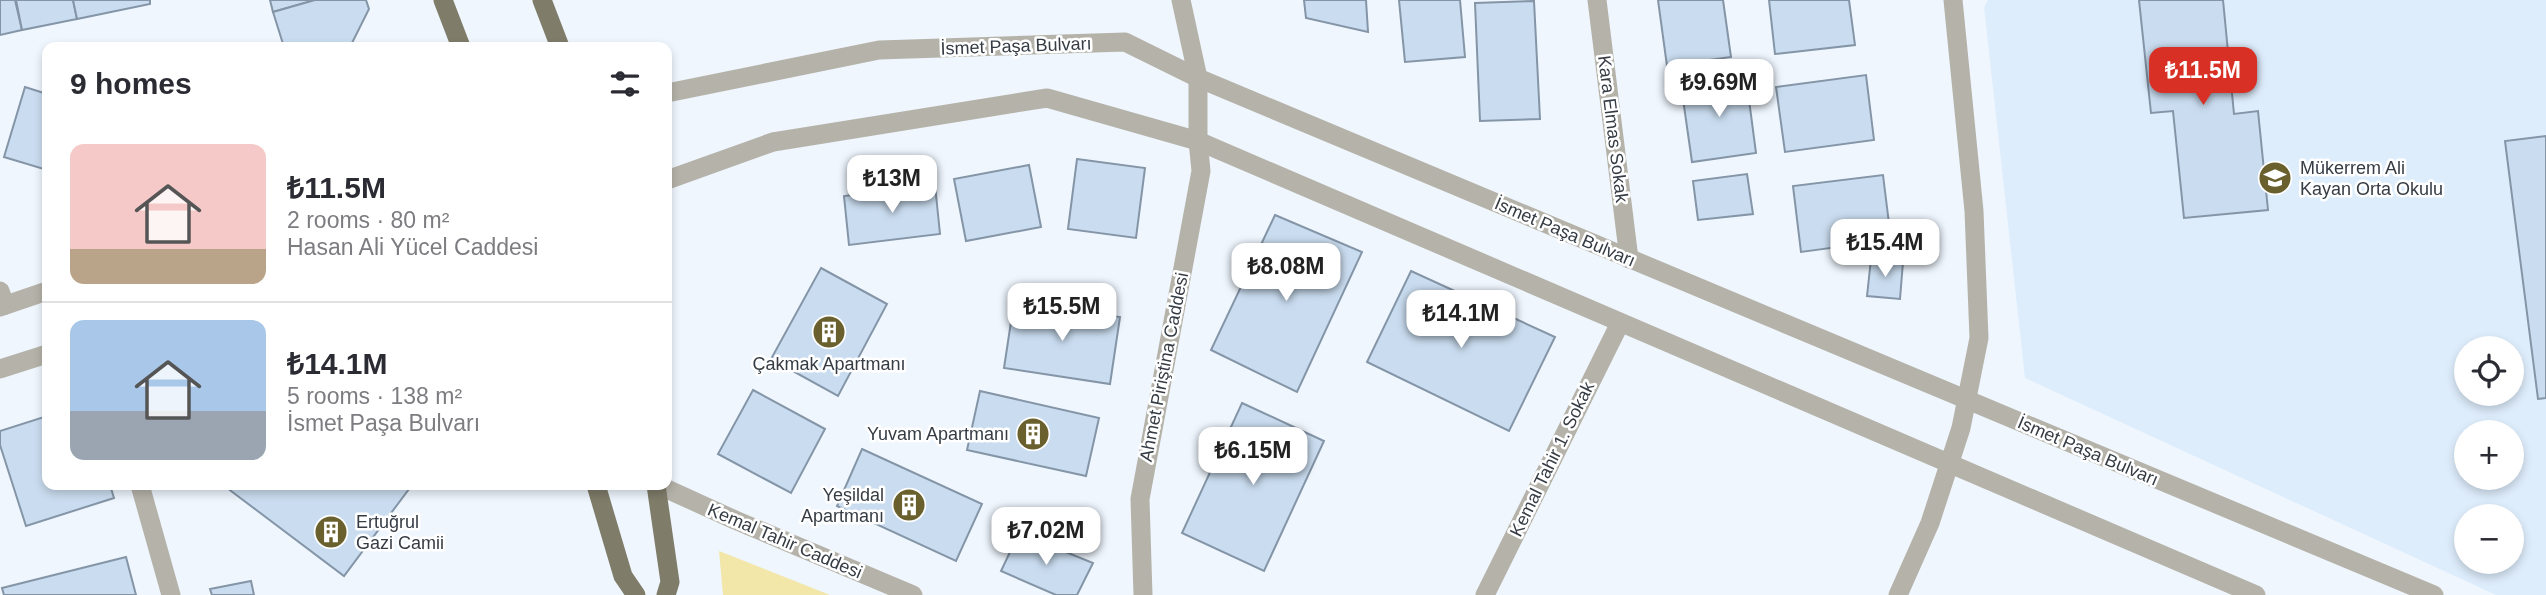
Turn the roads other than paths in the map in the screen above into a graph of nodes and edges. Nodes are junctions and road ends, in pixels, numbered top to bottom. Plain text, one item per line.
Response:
1 (443, 0) edge
2 (542, 0) edge
3 (1181, 0) edge
4 (1597, 0) edge
5 (1953, 0) edge
6 (459, 42) edge
7 (558, 42) edge
8 (1198, 78) junction
9 (672, 92) edge
10 (1198, 141) junction
11 (672, 178) edge
12 (1629, 259) junction
13 (42, 292) edge
14 (2, 301) edge
15 (1620, 323) junction
16 (42, 356) edge
17 (0, 369) edge
18 (1967, 400) junction
19 (1950, 463) junction
20 (141, 490) edge
21 (597, 490) edge
22 (658, 490) edge
23 (668, 490) edge
24 (2233, 591) edge
25 (171, 595) edge
26 (636, 595) edge
27 (666, 595) edge
28 (913, 595) edge
29 (1143, 595) edge
30 (1485, 595) edge
31 (1898, 595) edge
32 (2256, 595) edge
33 (2434, 595) edge

1 - 6 main road
2 - 7 main road
3 - 8 street, Ahmet Piriştina Caddesi
4 - 12 street, Kara Elmas Sokak
5 - 18 street
8 - 9 street, İsmet Paşa Bulvarı
8 - 10 street, Ahmet Piriştina Caddesi
8 - 12 street, İsmet Paşa Bulvarı
10 - 11 street
10 - 15 street
10 - 29 street, Ahmet Piriştina Caddesi
12 - 18 street, İsmet Paşa Bulvarı
13 - 14 street
15 - 19 street
15 - 30 street, Kemal Tahir 1. Sokak
16 - 17 street
18 - 19 street
18 - 33 street, İsmet Paşa Bulvarı
19 - 24 street
19 - 31 street
20 - 25 street
21 - 26 main road
22 - 27 main road
23 - 28 street, Kemal Tahir Caddesi
24 - 32 street

